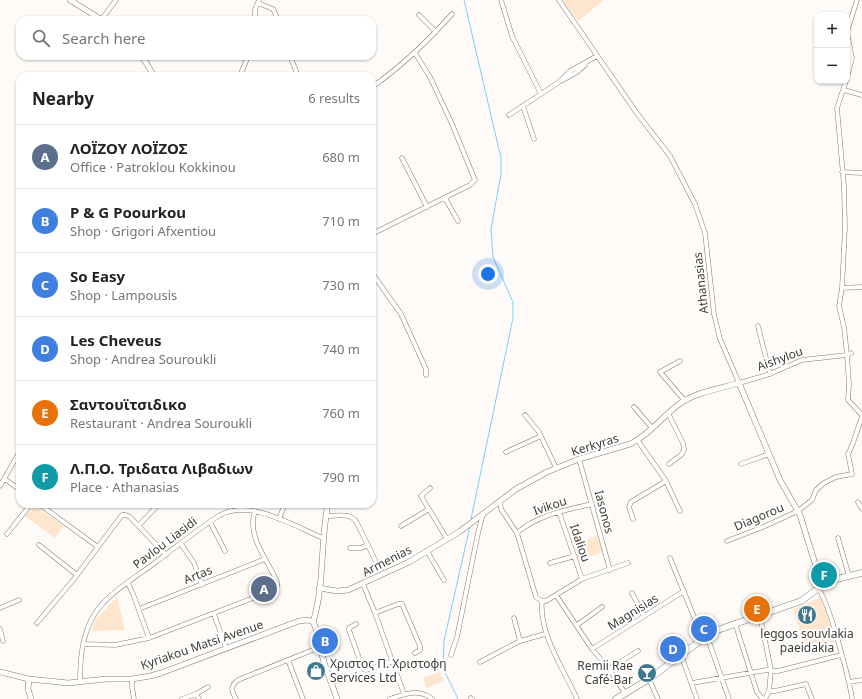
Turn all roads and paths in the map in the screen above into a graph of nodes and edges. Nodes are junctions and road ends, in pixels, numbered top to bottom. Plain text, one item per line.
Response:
1 (70, 0) edge
2 (116, 0) edge
3 (501, 0) edge
4 (559, 0) edge
5 (857, 0) edge
6 (259, 2) edge
7 (452, 14) dead end
8 (419, 15) dead end
9 (96, 16) edge
10 (105, 16) edge
11 (255, 16) edge
12 (276, 16) edge
13 (850, 22) edge
14 (436, 32) junction
15 (850, 48) edge
16 (415, 53) junction
17 (597, 56) junction
18 (144, 60) edge
19 (246, 60) edge
20 (292, 60) edge
21 (850, 66) edge
22 (152, 72) edge
23 (242, 72) edge
24 (296, 72) edge
25 (376, 84) edge
26 (845, 84) edge
27 (844, 90) junction
28 (541, 94) junction
29 (862, 95) edge
30 (523, 106) junction
31 (509, 115) dead end
32 (534, 139) dead end
33 (402, 158) dead end
34 (842, 172) junction
35 (862, 173) edge
36 (445, 198) junction
37 (427, 207) junction
38 (458, 221) dead end
39 (376, 232) edge
40 (376, 279) edge
41 (862, 287) edge
42 (842, 288) junction
43 (758, 326) dead end
44 (849, 354) junction
45 (680, 361) dead end
46 (770, 374) junction
47 (426, 375) dead end
48 (739, 383) junction
49 (685, 401) junction
50 (634, 407) dead end
51 (668, 413) junction
52 (525, 415) dead end
53 (862, 416) edge
54 (652, 428) junction
55 (541, 436) junction
56 (638, 441) junction
57 (506, 452) dead end
58 (769, 454) junction
59 (16, 458) edge
60 (580, 460) junction
61 (669, 464) dead end
62 (741, 464) dead end
63 (556, 468) junction
64 (5, 479) junction
65 (666, 481) junction
66 (0, 486) edge
67 (16, 487) edge
68 (430, 488) dead end
69 (500, 501) junction
70 (858, 502) dead end
71 (592, 504) junction
72 (28, 508) edge
73 (45, 508) edge
74 (155, 508) edge
75 (283, 508) edge
76 (327, 508) edge
77 (429, 509) junction
78 (862, 509) edge
79 (255, 511) junction
80 (680, 511) dead end
81 (798, 511) junction
82 (559, 512) junction
83 (482, 515) junction
84 (326, 516) junction
85 (279, 519) junction
86 (633, 519) dead end
87 (210, 522) junction
88 (139, 525) junction
89 (400, 526) dead end
90 (459, 532) joint
91 (517, 533) junction
92 (8, 534) dead end
93 (323, 538) junction
94 (838, 538) dead end
95 (447, 539) junction
96 (727, 541) dead end
97 (181, 544) junction
98 (367, 545) junction
99 (39, 546) dead end
100 (98, 546) junction
101 (350, 548) dead end
102 (225, 551) dead end
103 (427, 551) junction
104 (166, 555) junction
105 (575, 556) junction
106 (670, 558) dead end
107 (265, 559) junction
108 (550, 563) dead end
109 (628, 563) dead end
110 (380, 570) dead end
111 (610, 570) junction
112 (862, 573) edge
113 (77, 575) junction
114 (849, 576) junction
115 (444, 580) dead end
116 (582, 580) junction
117 (128, 583) junction
118 (363, 584) junction
119 (202, 585) junction
120 (823, 585) junction
121 (320, 588) junction
122 (818, 589) junction
123 (684, 592) junction
124 (632, 593) dead end
125 (556, 595) junction
126 (19, 600) dead end
127 (542, 601) junction
128 (602, 607) dead end
129 (0, 608) edge
130 (139, 609) junction
131 (375, 613) junction
132 (214, 614) junction
133 (644, 616) junction
134 (760, 616) junction
135 (514, 618) dead end
136 (313, 622) junction
137 (37, 623) dead end
138 (735, 623) junction
139 (356, 624) dead end
140 (577, 625) junction
141 (0, 629) edge
142 (545, 634) junction
143 (705, 637) junction
144 (149, 638) junction
145 (3, 641) dead end
146 (520, 641) junction
147 (83, 644) junction
148 (320, 647) junction
149 (226, 648) junction
150 (592, 649) junction
151 (638, 651) dead end
152 (415, 653) dead end
153 (451, 655) dead end
154 (680, 655) junction
155 (841, 655) junction
156 (288, 660) junction
157 (392, 661) junction
158 (480, 662) dead end
159 (609, 669) junction
160 (771, 670) junction
161 (0, 672) edge
162 (752, 672) junction
163 (721, 678) junction
164 (28, 679) junction
165 (132, 679) junction
166 (649, 679) junction
167 (862, 680) edge
168 (80, 682) junction
169 (849, 682) junction
170 (692, 683) junction
171 (208, 687) dead end
172 (769, 691) junction
173 (196, 694) junction
174 (404, 694) junction
175 (625, 694) junction
176 (32, 699) edge
177 (134, 699) edge
178 (182, 699) edge
179 (199, 699) edge
180 (236, 699) edge
181 (303, 699) edge
182 (337, 699) edge
183 (390, 699) edge
184 (432, 699) edge
185 (577, 699) edge
186 (616, 699) edge
187 (658, 699) edge
188 (698, 699) edge
189 (729, 699) edge
190 (764, 699) edge
191 (812, 699) edge
192 (852, 699) edge

1 - 9 street
2 - 10 street
3 - 28 street
4 - 17 street, Athanasias
5 - 13 street
6 - 11 street
6 - 12 street
7 - 14 street
8 - 14 street
14 - 16 street
15 - 21 street
16 - 25 street
16 - 36 street
17 - 28 street
17 - 48 street, Athanasias
18 - 22 street
19 - 23 street
20 - 24 street
26 - 27 street
27 - 29 street
27 - 34 street
28 - 30 street
30 - 31 street
30 - 32 street
33 - 37 street
34 - 35 street
34 - 42 street
36 - 37 street
36 - 38 street
37 - 39 street
40 - 47 street
41 - 42 street
42 - 44 street
43 - 46 street
44 - 46 street, Aishylou
44 - 53 street
45 - 49 street
46 - 48 street, Aishylou
48 - 49 street, Kerkyras
48 - 58 street, Athanasias
49 - 51 street, Kerkyras
50 - 54 street
51 - 54 street, Kerkyras
51 - 61 street
52 - 55 street
53 - 81 street, Diagorou
54 - 56 street, Kerkyras
55 - 57 street
55 - 63 street
56 - 60 street, Kerkyras
56 - 65 street
58 - 62 street
58 - 81 street, Athanasias
59 - 64 street
60 - 63 street, Kerkyras
60 - 71 street, Iasonos
63 - 69 street, Kerkyras
64 - 66 street
64 - 67 street
65 - 80 street
65 - 86 street
68 - 77 street
69 - 83 street, Kerkyras
69 - 91 street
70 - 78 street
71 - 82 street, Ivikou
71 - 111 street, Iasonos
72 - 92 street
73 - 100 street
74 - 88 street
75 - 85 street
76 - 84 street
77 - 89 street
77 - 95 street
79 - 85 street, Pavlou Liasidi
79 - 87 street, Pavlou Liasidi
79 - 107 street
81 - 96 street, Diagorou
81 - 120 street, Athanasias
82 - 91 street, Ivikou
82 - 105 street, Idaliou
83 - 90 street, Kerkyras
83 - 153 street
84 - 93 street
84 - 98 street
85 - 93 street, Pavlou Liasidi
87 - 97 street, Pavlou Liasidi
87 - 102 street
88 - 100 street
88 - 104 street
90 - 95 street, Armenias
91 - 127 street
93 - 121 street
94 - 114 street
95 - 103 street, Armenias
97 - 104 street, Pavlou Liasidi
97 - 119 street
98 - 101 street
98 - 110 street
99 - 113 street
100 - 113 street
103 - 115 street
103 - 118 street, Armenias
104 - 117 street, Pavlou Liasidi
105 - 108 street
105 - 116 street, Idaliou
106 - 123 street
107 - 119 street, Artas
107 - 132 street
109 - 111 street
111 - 116 street
112 - 114 main road
113 - 137 street
114 - 120 main road
116 - 125 street
117 - 130 street
117 - 147 street, Pavlou Liasidi
118 - 121 street, Armenias
118 - 131 street
119 - 130 street, Artas
120 - 122 main road
121 - 136 street
122 - 134 main road
122 - 155 street
123 - 133 street, Magnisias
123 - 143 street
124 - 133 street
125 - 127 street
125 - 140 street
126 - 129 street
127 - 142 street
128 - 140 street
130 - 144 street
131 - 152 street
131 - 157 street
132 - 144 street
132 - 149 street
133 - 150 street, Magnisias
134 - 138 main road
134 - 160 street
135 - 146 street
136 - 148 street
136 - 149 street, Kyriakou Matsi Avenue
138 - 143 main road
138 - 162 street
139 - 157 street
140 - 150 street
141 - 145 street
142 - 146 street
142 - 185 street
143 - 154 main road
143 - 163 street
144 - 147 street
146 - 158 street
147 - 168 street, Pavlou Liasidi
148 - 156 street
148 - 182 street
149 - 165 street, Kyriakou Matsi Avenue
150 - 159 street
151 - 159 street
154 - 166 main road
154 - 170 street
155 - 160 street
155 - 169 street
156 - 180 street
156 - 181 street
157 - 174 street
159 - 175 street
160 - 162 street
160 - 172 street
161 - 164 street, Kyriakou Matsi Avenue
162 - 163 street
162 - 190 street
163 - 170 street
163 - 189 street
164 - 168 street, Kyriakou Matsi Avenue
164 - 176 street
165 - 168 street, Kyriakou Matsi Avenue
165 - 177 street
166 - 175 main road
166 - 187 street
167 - 169 street
169 - 192 street
170 - 188 street
171 - 173 street
172 - 190 street
172 - 191 street
173 - 178 street
173 - 179 street
174 - 183 street
174 - 184 street
175 - 186 main road

